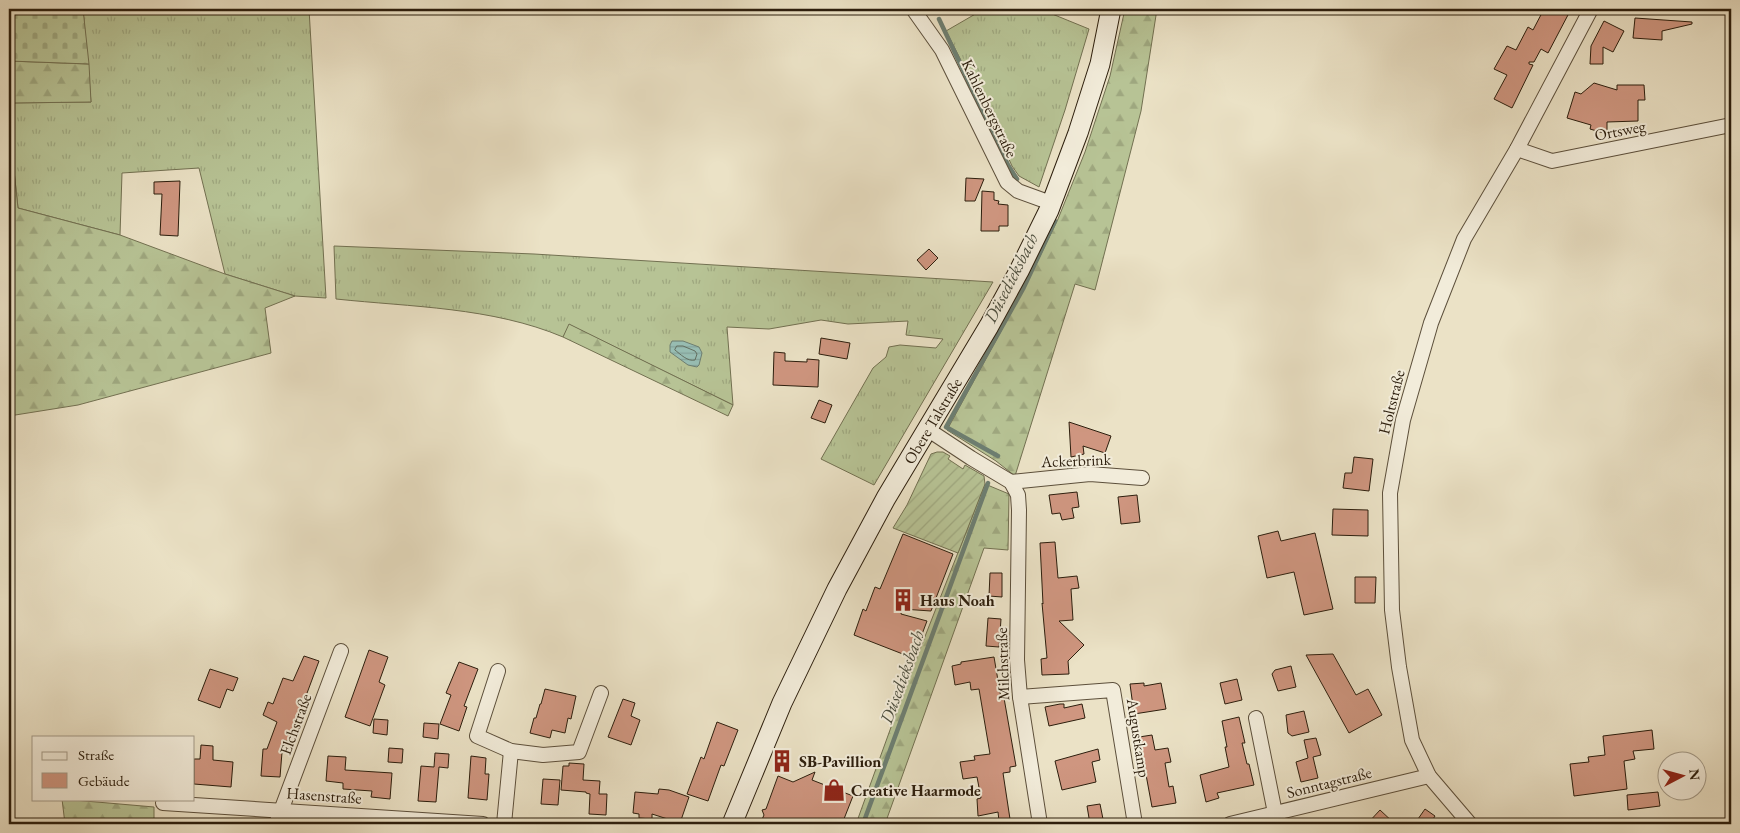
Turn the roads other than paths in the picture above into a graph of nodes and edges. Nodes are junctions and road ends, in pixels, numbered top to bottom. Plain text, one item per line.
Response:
1 (913, 9) edge
2 (1111, 9) edge
3 (1591, 9) edge
4 (1731, 125) edge
5 (1517, 149) junction
6 (1051, 203) junction
7 (927, 429) junction
8 (1142, 478) dead end
9 (1011, 482) junction
10 (340, 651) dead end
11 (498, 670) dead end
12 (600, 693) dead end
13 (1020, 696) junction
14 (1256, 718) dead end
15 (511, 751) junction
16 (1429, 776) junction
17 (162, 803) dead end
18 (282, 810) junction
19 (1275, 813) junction
20 (276, 824) edge
21 (482, 824) edge
22 (504, 824) edge
23 (732, 824) edge
24 (1040, 824) edge
25 (1135, 824) edge
26 (1235, 824) edge
27 (1470, 824) edge

1 - 6 street, Kahlenbergstraße
2 - 6 street, Obere Talstraße
3 - 5 street, Holtstraße
4 - 5 street, Ortsweg
5 - 16 street, Holtstraße
6 - 7 street, Obere Talstraße
7 - 9 street
7 - 23 street, Obere Talstraße
8 - 9 street, Ackerbrink
9 - 13 street, Milchstraße
10 - 18 street, Elchstraße
11 - 15 street
12 - 15 street
13 - 24 street, Milchstraße
13 - 25 street, Augustkamp
14 - 19 street
15 - 22 street
16 - 19 street, Sonntagstraße
16 - 27 street, Holtstraße
17 - 18 street, Hasenstraße
18 - 20 street, Elchstraße
18 - 21 street, Hasenstraße
19 - 26 street, Sonntagstraße

